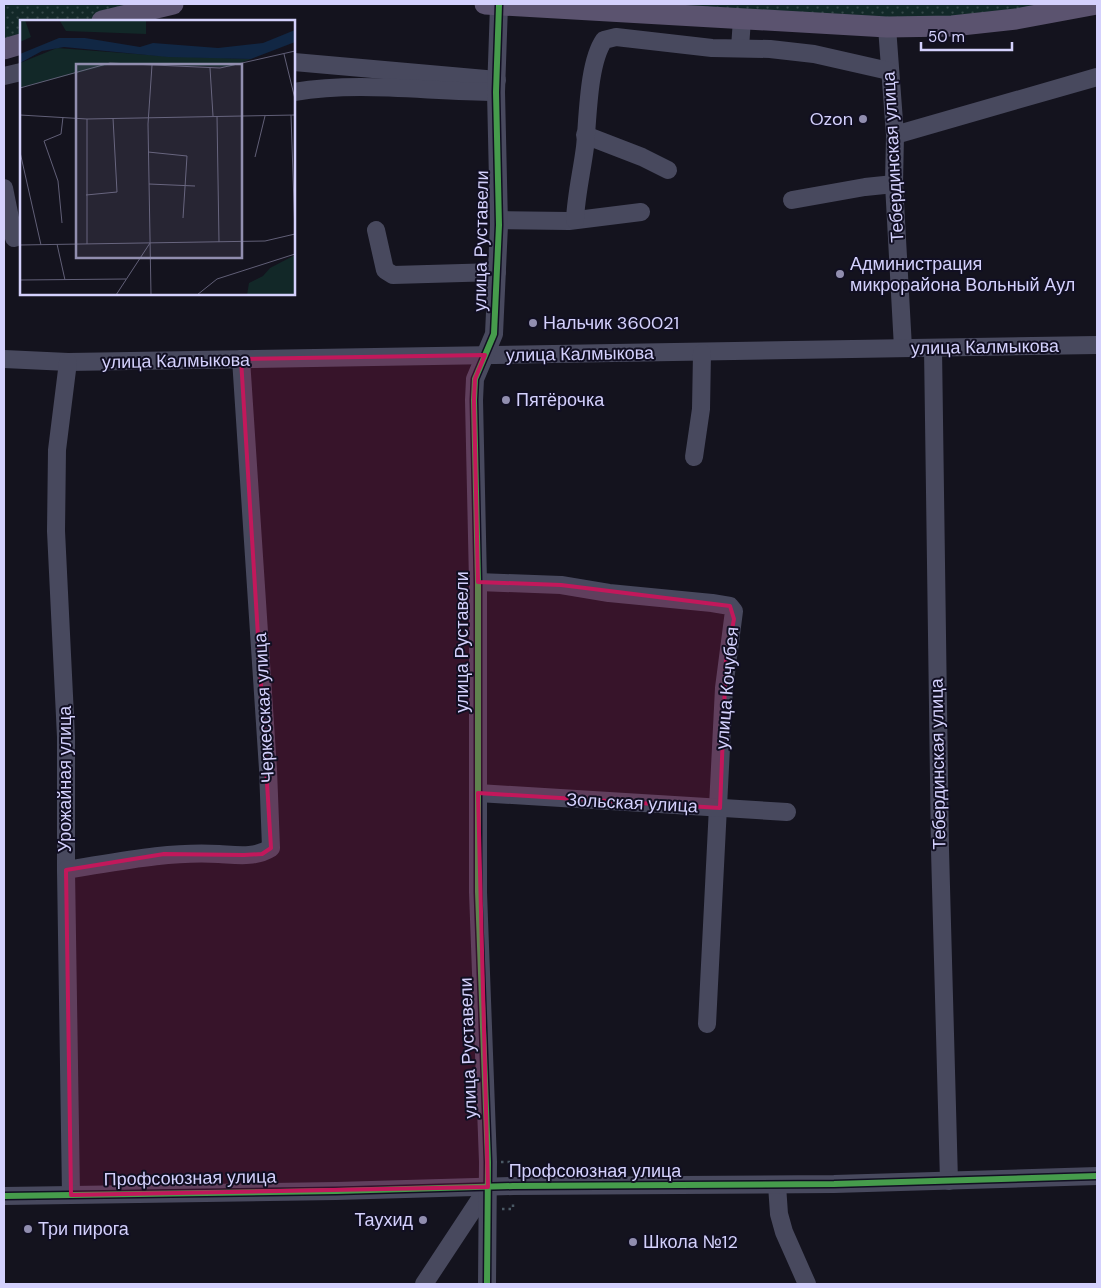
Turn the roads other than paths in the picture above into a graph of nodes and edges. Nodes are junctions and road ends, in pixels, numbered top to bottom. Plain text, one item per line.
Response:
1 (173, 4) edge
2 (492, 4) edge
3 (1097, 4) edge
4 (742, 19) junction
5 (106, 20) edge
6 (887, 27) junction
7 (20, 44) edge
8 (4, 48) edge
9 (740, 48) junction
10 (298, 63) edge
11 (889, 70) junction
12 (20, 72) edge
13 (4, 76) edge
14 (1097, 77) edge
15 (497, 86) junction
16 (297, 92) edge
17 (585, 135) junction
18 (895, 135) junction
19 (668, 170) dead end
20 (894, 184) junction
21 (4, 188) edge
22 (792, 200) dead end
23 (641, 212) dead end
24 (499, 220) junction
25 (575, 220) junction
26 (376, 230) dead end
27 (14, 238) dead end
28 (497, 272) junction
29 (1097, 345) edge
30 (904, 348) junction
31 (933, 348) junction
32 (702, 353) junction
33 (485, 355) junction
34 (4, 359) edge
35 (241, 359) junction
36 (68, 362) junction
37 (694, 457) dead end
38 (478, 582) junction
39 (478, 793) junction
40 (720, 808) junction
41 (787, 812) dead end
42 (66, 870) junction
43 (707, 1024) dead end
44 (1097, 1176) edge
45 (948, 1181) junction
46 (777, 1185) junction
47 (488, 1187) junction
48 (71, 1195) junction
49 (4, 1196) edge
50 (424, 1284) edge
51 (487, 1284) edge
52 (807, 1284) edge

1 - 5 main road
2 - 4 main road
2 - 15 street, улица Руставели
3 - 6 main road
4 - 6 main road
4 - 9 street
6 - 11 street, Тебердинская улица
7 - 8 main road
9 - 11 street
9 - 17 street
10 - 15 street
10 - 16 street
11 - 18 street, Тебердинская улица
12 - 13 street
14 - 18 street
15 - 16 street
15 - 24 street, улица Руставели
17 - 19 street
17 - 25 street
18 - 20 street, Тебердинская улица
20 - 22 street
20 - 30 street, Тебердинская улица
21 - 27 street
23 - 25 street
24 - 25 street
24 - 28 street, улица Руставели
26 - 28 street
28 - 33 street, улица Руставели
29 - 31 street, улица Калмыкова
30 - 31 street, улица Калмыкова
30 - 32 street, улица Калмыкова
31 - 45 street, Тебердинская улица
32 - 33 street, улица Калмыкова
32 - 37 street
33 - 35 street, улица Калмыкова
33 - 38 street, улица Руставели
34 - 36 street, улица Калмыкова
35 - 36 street, улица Калмыкова
35 - 42 street, Черкесская улица
36 - 42 street, Урожайная улица
38 - 39 street, улица Руставели
38 - 40 street, улица Кочубея
39 - 40 street, Зольская улица
39 - 47 street, улица Руставели
40 - 41 street, Зольская улица
40 - 43 street, улица Кочубея
42 - 48 street, Урожайная улица
44 - 45 street, Профсоюзная улица
45 - 46 street, Профсоюзная улица
46 - 47 street, Профсоюзная улица
46 - 52 street
47 - 48 street, Профсоюзная улица
47 - 50 street
47 - 51 street, улица Руставели
48 - 49 street, Профсоюзная улица

